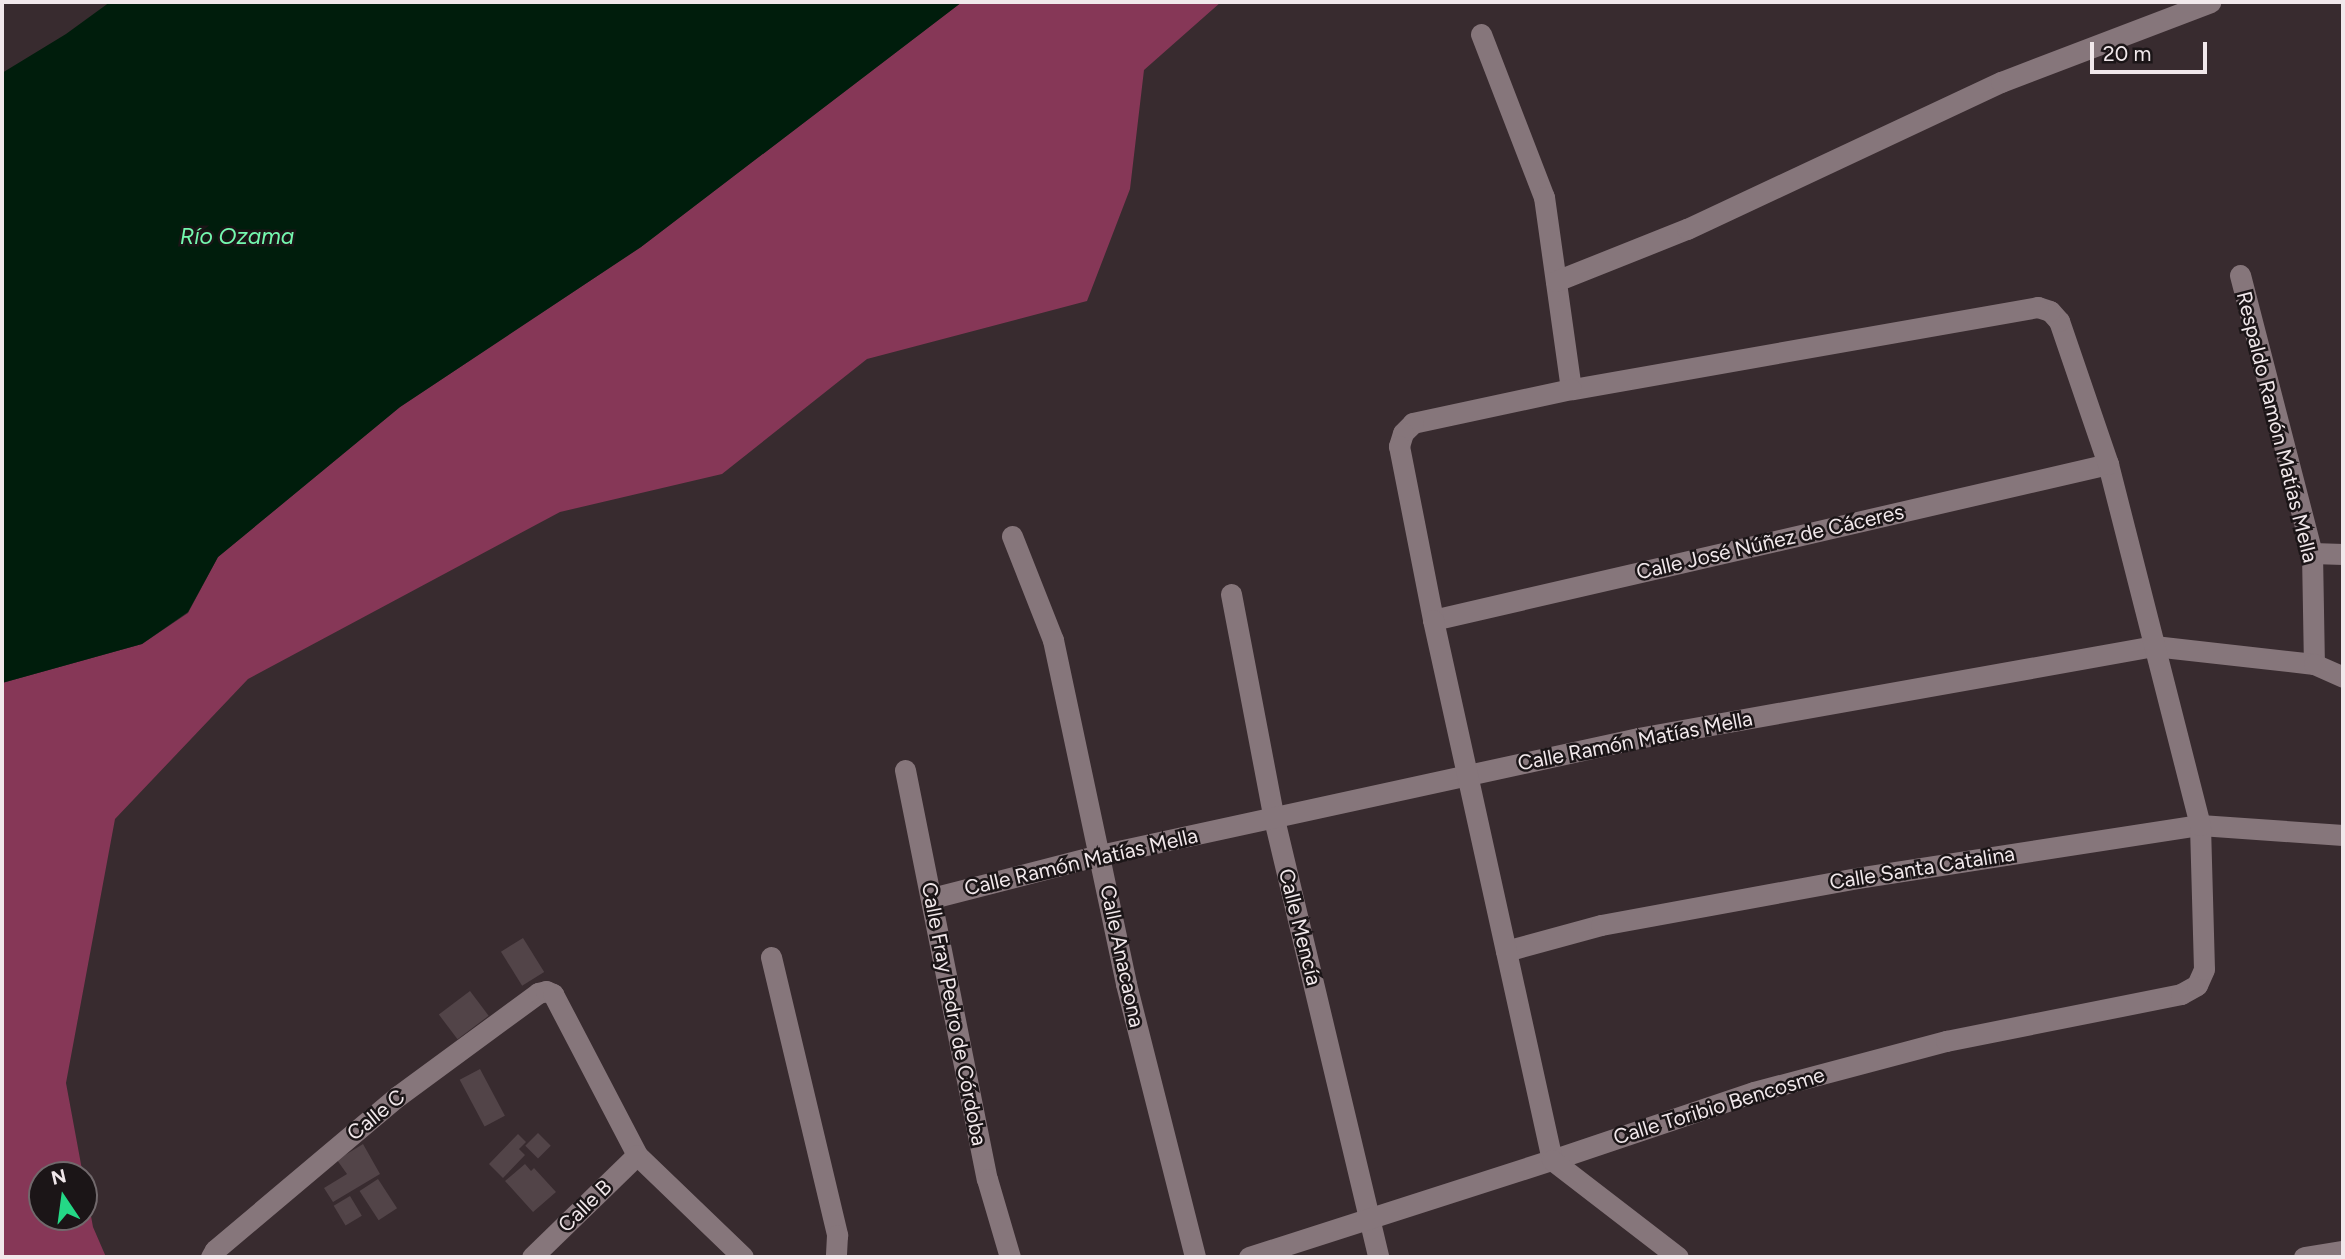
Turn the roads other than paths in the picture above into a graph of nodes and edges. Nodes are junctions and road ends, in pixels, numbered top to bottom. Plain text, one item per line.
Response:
1 (2210, 2) edge
2 (1481, 34) dead end
3 (2241, 275) dead end
4 (1556, 281) junction
5 (1571, 389) junction
6 (2108, 464) junction
7 (1012, 536) dead end
8 (2312, 553) junction
9 (2343, 554) edge
10 (1231, 594) dead end
11 (1433, 620) junction
12 (2154, 646) junction
13 (2314, 664) junction
14 (2343, 677) edge
15 (905, 770) dead end
16 (1467, 775) junction
17 (1274, 819) junction
18 (2200, 825) junction
19 (2343, 835) edge
20 (1100, 855) junction
21 (932, 898) junction
22 (1506, 951) junction
23 (771, 957) dead end
24 (637, 1156) junction
25 (1552, 1160) junction
26 (1370, 1218) junction
27 (2343, 1251) edge
28 (211, 1257) edge
29 (532, 1257) edge
30 (743, 1257) edge
31 (836, 1257) edge
32 (1010, 1257) edge
33 (1195, 1257) edge
34 (1249, 1257) edge
35 (1378, 1257) edge
36 (1678, 1257) edge
37 (2304, 1257) edge

1 - 4 street
2 - 4 street
3 - 8 street, Respaldo Ramón Matías Mella
4 - 5 street
5 - 6 street
5 - 11 street
6 - 11 street, Calle José Núñez de Cáceres
6 - 12 street
7 - 20 street, Calle Anacaona
8 - 9 street
8 - 13 street, Respaldo Ramón Matías Mella
10 - 17 street, Calle Mencía
11 - 16 street
12 - 13 street, Calle Ramón Matías Mella
12 - 16 street, Calle Ramón Matías Mella
12 - 18 street
13 - 14 street, Calle Ramón Matías Mella
15 - 21 street, Calle Fray Pedro de Córdoba
16 - 17 street, Calle Ramón Matías Mella
16 - 22 street
17 - 20 street, Calle Ramón Matías Mella
17 - 26 street, Calle Mencía
18 - 19 street, Calle Santa Catalina
18 - 22 street, Calle Santa Catalina
18 - 25 street, Calle Toribio Bencosme
20 - 21 street, Calle Ramón Matías Mella
20 - 33 street, Calle Anacaona
21 - 32 street, Calle Fray Pedro de Córdoba
22 - 25 street
23 - 31 street
24 - 28 street, Calle C
24 - 29 street, Calle B
24 - 30 street
25 - 26 street, Calle Toribio Bencosme
25 - 36 street
26 - 34 street, Calle Toribio Bencosme
26 - 35 street, Calle Mencía
27 - 37 street

